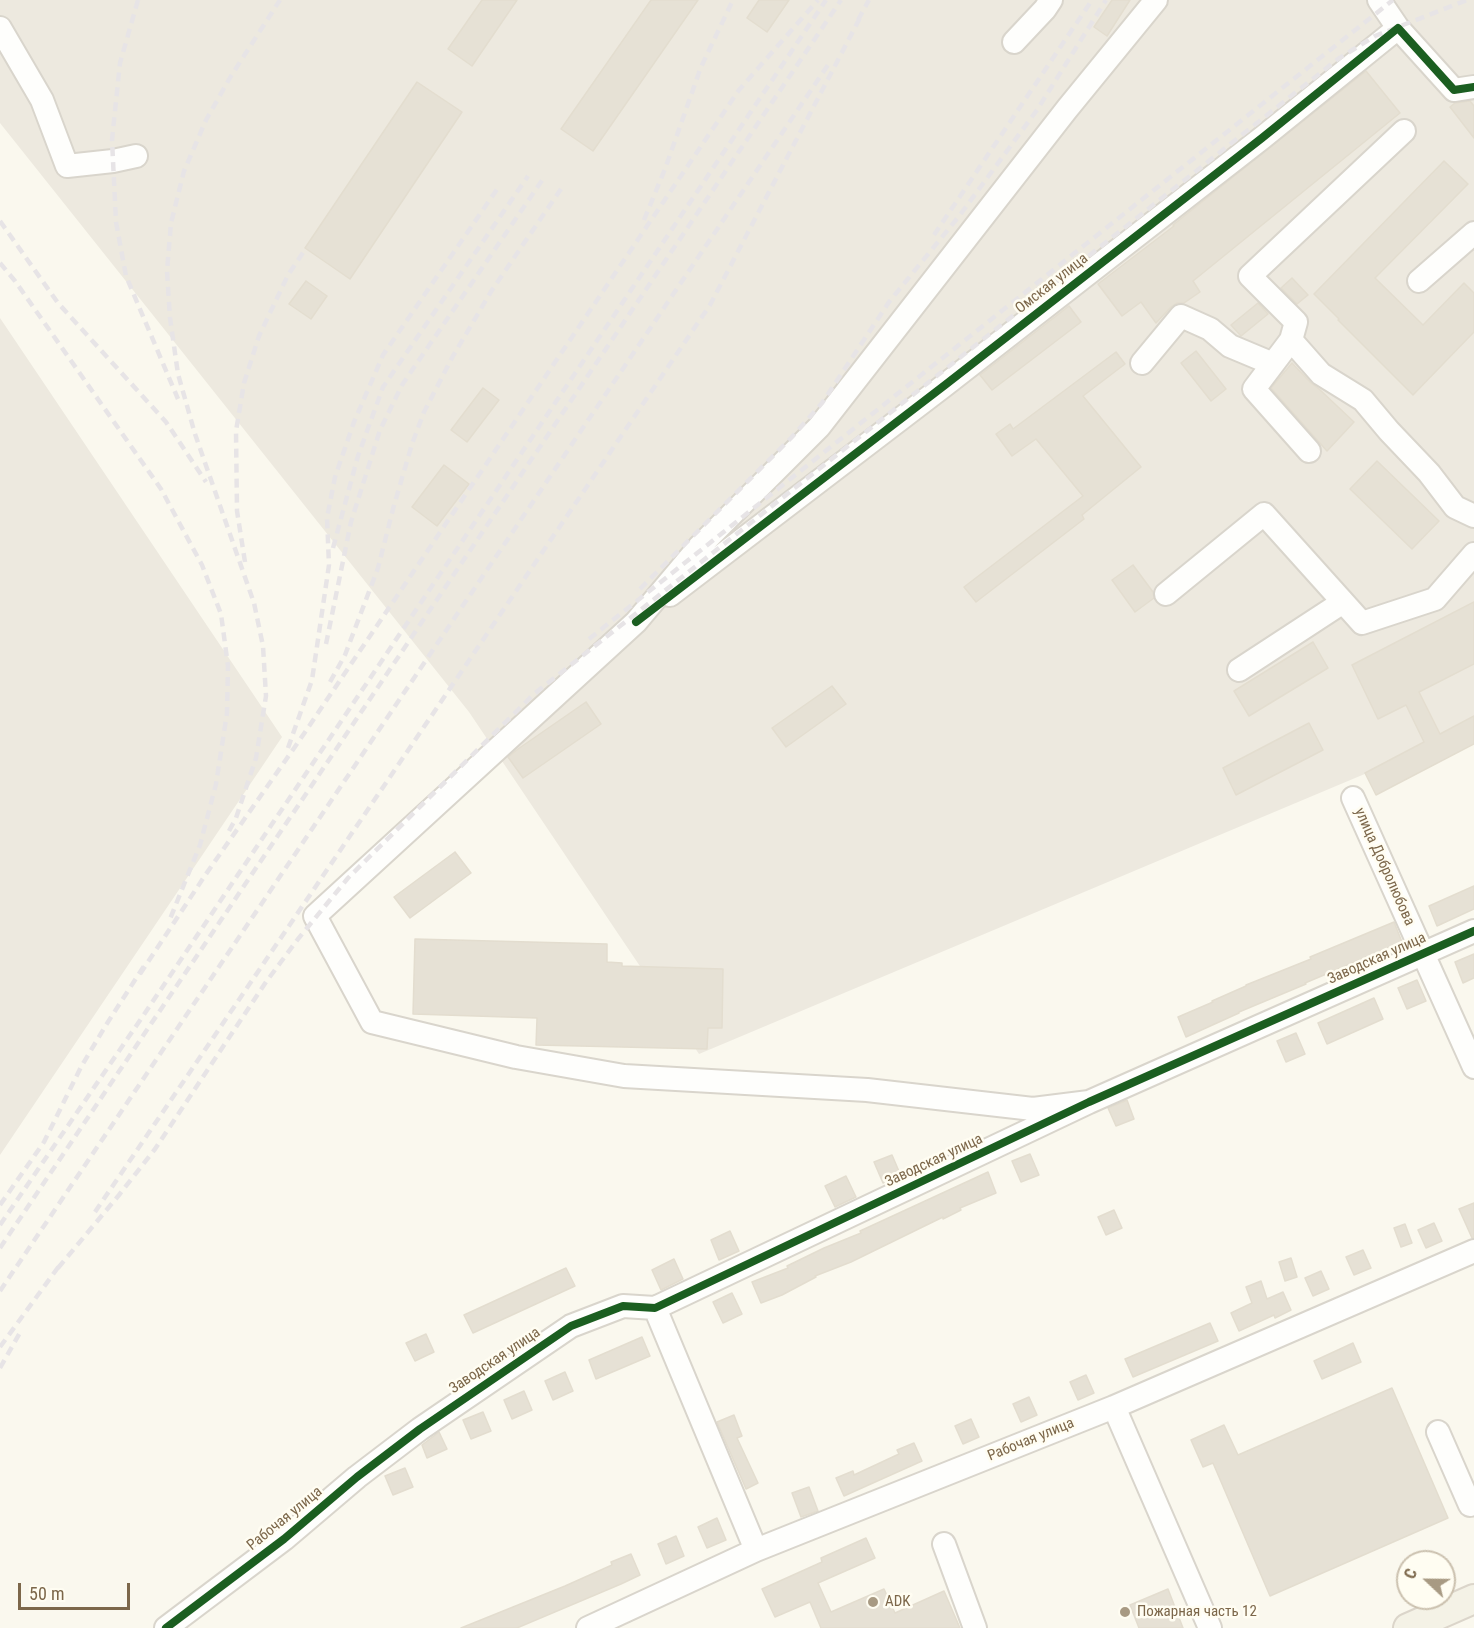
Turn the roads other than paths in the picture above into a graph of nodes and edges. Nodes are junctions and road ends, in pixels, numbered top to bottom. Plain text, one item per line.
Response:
1 (1051, 0) edge
2 (1156, 0) edge
3 (1379, 0) edge
4 (1398, 27) junction
5 (0, 28) edge
6 (1014, 42) dead end
7 (1474, 80) edge
8 (1464, 88) edge
9 (1404, 131) dead end
10 (136, 156) dead end
11 (1471, 242) edge
12 (1419, 281) dead end
13 (1291, 340) junction
14 (1142, 363) dead end
15 (1273, 364) junction
16 (1309, 451) dead end
17 (1474, 516) edge
18 (1474, 554) edge
19 (1166, 594) dead end
20 (1343, 602) junction
21 (636, 622) junction
22 (1239, 670) dead end
23 (1353, 798) dead end
24 (1474, 931) edge
25 (1422, 953) junction
26 (1474, 1067) edge
27 (1089, 1102) junction
28 (1474, 1251) edge
29 (655, 1308) junction
30 (1114, 1407) junction
31 (420, 1429) joint
32 (1438, 1432) dead end
33 (1474, 1504) edge
34 (944, 1544) dead end
35 (756, 1550) junction
36 (1474, 1599) edge
37 (166, 1628) edge
38 (588, 1628) edge
39 (975, 1628) edge
40 (1210, 1628) edge
41 (1408, 1628) edge

1 - 6 street
2 - 21 street
3 - 4 street
4 - 8 street
4 - 21 street, Омская улица
5 - 10 street
7 - 8 street
9 - 13 street
11 - 12 street
13 - 15 street
13 - 17 street
14 - 15 street
15 - 16 street
18 - 20 street
19 - 20 street
20 - 22 street
21 - 27 street, Заводская улица
23 - 25 street, улица Добролюбова
24 - 25 street, Заводская улица
25 - 26 street, улица Добролюбова
25 - 27 street, Заводская улица
27 - 29 street, Заводская улица
28 - 30 street, Рабочая улица
29 - 31 street, Заводская улица
29 - 35 street
30 - 35 street, Рабочая улица
30 - 40 street
31 - 37 street, Рабочая улица
32 - 33 street
34 - 39 street
35 - 38 street, Рабочая улица
36 - 41 main road

